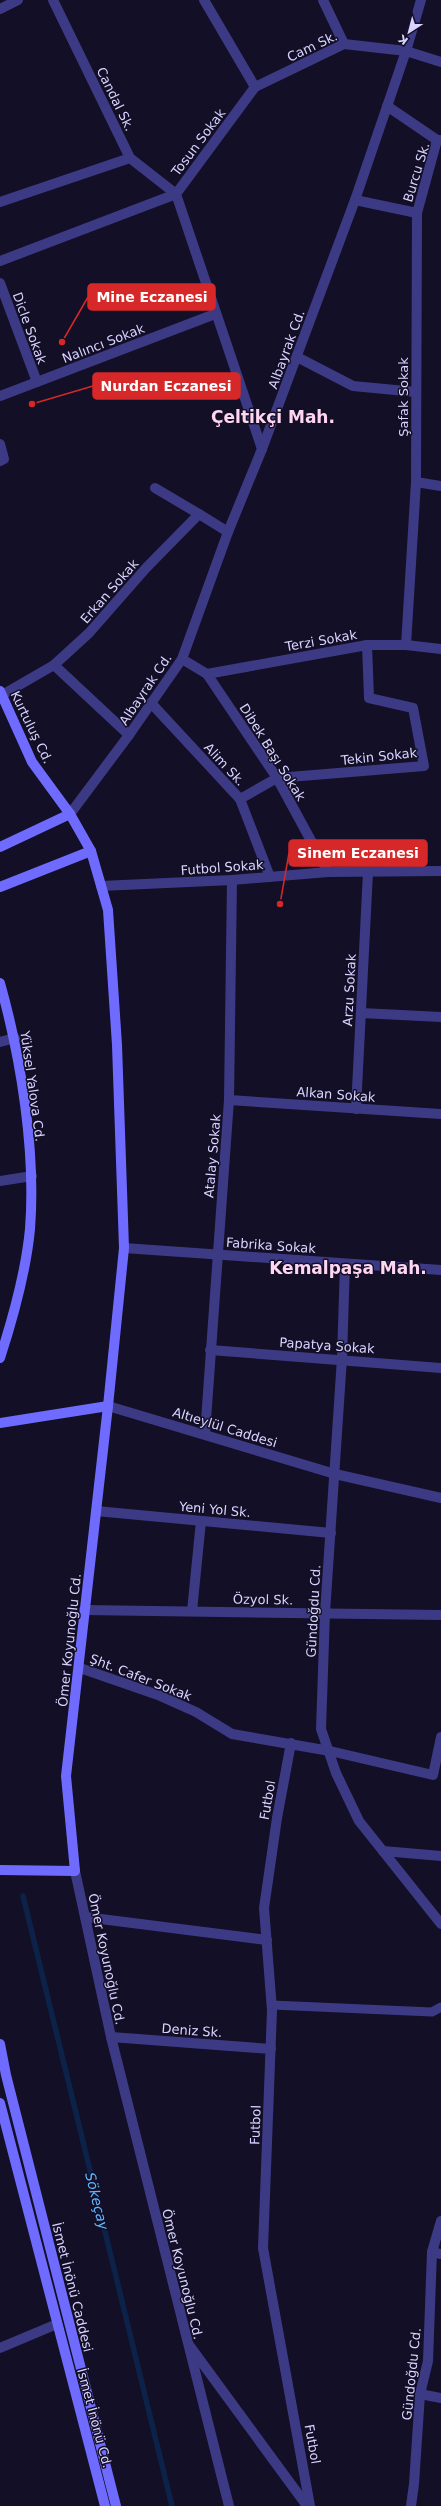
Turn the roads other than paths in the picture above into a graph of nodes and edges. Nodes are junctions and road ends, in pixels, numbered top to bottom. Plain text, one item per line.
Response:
1 (18, 0) edge
2 (53, 0) edge
3 (204, 0) edge
4 (323, 0) edge
5 (421, 0) edge
6 (0, 9) edge
7 (344, 44) junction
8 (406, 51) junction
9 (441, 62) edge
10 (255, 88) junction
11 (387, 106) junction
12 (439, 140) edge
13 (130, 158) junction
14 (176, 194) junction
15 (355, 200) junction
16 (0, 202) edge
17 (417, 213) junction
18 (0, 261) edge
19 (0, 283) edge
20 (215, 314) junction
21 (297, 357) junction
22 (37, 382) junction
23 (416, 392) junction
24 (0, 396) edge
25 (0, 444) edge
26 (262, 448) junction
27 (0, 461) edge
28 (416, 482) junction
29 (441, 486) edge
30 (155, 488) dead end
31 (199, 514) junction
32 (228, 532) junction
33 (367, 645) junction
34 (406, 645) junction
35 (441, 649) edge
36 (182, 659) junction
37 (54, 664) junction
38 (207, 674) junction
39 (1, 693) edge
40 (151, 703) junction
41 (129, 735) junction
42 (277, 778) junction
43 (240, 799) junction
44 (70, 814) junction
45 (0, 847) edge
46 (91, 851) junction
47 (441, 871) edge
48 (328, 872) junction
49 (368, 872) junction
50 (270, 877) junction
51 (232, 880) junction
52 (101, 886) junction
53 (0, 887) edge
54 (0, 983) edge
55 (361, 1013) junction
56 (441, 1017) edge
57 (15, 1038) junction
58 (0, 1042) edge
59 (229, 1100) junction
60 (356, 1109) junction
61 (441, 1114) edge
62 (32, 1176) junction
63 (0, 1181) edge
64 (124, 1248) junction
65 (217, 1254) junction
66 (345, 1264) junction
67 (441, 1270) edge
68 (210, 1350) junction
69 (0, 1358) edge
70 (342, 1358) junction
71 (441, 1368) edge
72 (108, 1406) junction
73 (0, 1423) edge
74 (205, 1434) junction
75 (335, 1474) junction
76 (441, 1498) edge
77 (96, 1511) junction
78 (201, 1521) junction
79 (331, 1533) junction
80 (84, 1610) junction
81 (192, 1611) junction
82 (325, 1613) junction
83 (441, 1615) edge
84 (80, 1668) junction
85 (441, 1737) edge
86 (291, 1743) junction
87 (330, 1751) junction
88 (383, 1851) junction
89 (441, 1856) edge
90 (0, 1870) edge
91 (75, 1871) junction
92 (85, 1917) junction
93 (441, 1924) edge
94 (267, 1940) junction
95 (272, 2005) junction
96 (441, 2007) edge
97 (111, 2037) junction
98 (0, 2044) edge
99 (271, 2049) junction
100 (0, 2103) edge
101 (441, 2221) edge
102 (436, 2253) edge
103 (57, 2324) junction
104 (186, 2342) junction
105 (0, 2348) edge
106 (420, 2394) junction
107 (441, 2398) edge
108 (105, 2506) edge
109 (116, 2506) edge
110 (229, 2506) edge
111 (309, 2506) edge
112 (411, 2506) edge

1 - 6 street
2 - 13 street, Candal Sk.
3 - 10 street
4 - 7 street
5 - 8 street, Albayrak Cd.
7 - 8 street, Cam Sk.
7 - 10 street, Cam Sk.
8 - 9 street, Cam Sk.
8 - 11 street, Albayrak Cd.
10 - 14 street, Tosun Sokak
11 - 12 street
11 - 15 street, Albayrak Cd.
12 - 17 street, Burcu Sk.
13 - 14 street, Candal Sk.
13 - 16 street
14 - 18 street
14 - 20 street, Tosun Sokak
15 - 17 street
15 - 21 street, Albayrak Cd.
17 - 23 street, Şafak Sokak
19 - 22 street, Dicle Sokak
20 - 22 street, Nalıncı Sokak
20 - 26 street, Tosun Sokak
21 - 23 street
21 - 26 street, Albayrak Cd.
22 - 24 street, Nalıncı Sokak
23 - 28 street, Şafak Sokak
25 - 27 street
26 - 32 street, Albayrak Cd.
28 - 29 street
28 - 34 street, Şafak Sokak
30 - 31 street
31 - 32 street
31 - 37 street, Erkan Sokak
32 - 36 street, Albayrak Cd.
33 - 34 street, Terzi Sokak
33 - 38 street, Terzi Sokak
33 - 42 street, Tekin Sokak
34 - 35 street, Terzi Sokak
36 - 38 street, Dibek Başı Sokak
36 - 40 street, Albayrak Cd.
37 - 39 street, Erkan Sokak
37 - 41 street
38 - 42 street, Dibek Başı Sokak
39 - 44 main road, Kurtuluş Cd.
40 - 41 street, Albayrak Cd.
40 - 43 street, Alim Sk.
41 - 44 street, Albayrak Cd.
42 - 43 street
42 - 48 street, Dibek Başı Sokak
43 - 50 street, Alim Sk.
44 - 45 main road
44 - 46 main road, Kurtuluş Cd.
46 - 52 main road, Kurtuluş Cd.
46 - 53 main road
47 - 49 street, Futbol Sokak
48 - 49 street, Futbol Sokak
48 - 50 street, Futbol Sokak
49 - 55 street, Arzu Sokak
50 - 51 street, Futbol Sokak
51 - 52 street, Futbol Sokak
51 - 59 street, Atalay Sokak
52 - 64 main road, Kurtuluş Cd.
54 - 57 main road, Yüksel Yalova Cd.
55 - 56 street
55 - 60 street, Arzu Sokak
57 - 58 street
57 - 62 main road, Yüksel Yalova Cd.
59 - 60 street, Alkan Sokak
59 - 65 street, Atalay Sokak
60 - 61 street, Alkan Sokak
62 - 63 street
62 - 69 main road, Yüksel Yalova Cd.
64 - 65 street, Fabrika Sokak
64 - 72 main road, Ömer Koyunoğlu Cd.
65 - 66 street, Fabrika Sokak
65 - 68 street, Atalay Sokak
66 - 67 street, Fabrika Sokak
66 - 70 street, Gündoğdu Cd.
68 - 70 street, Papatya Sokak
68 - 74 street, Atalay Sokak
70 - 71 street, Papatya Sokak
70 - 75 street, Gündoğdu Cd.
72 - 73 main road, Altıeylül Caddesi
72 - 74 street, Altıeylül Caddesi
72 - 77 main road, Ömer Koyunoğlu Cd.
74 - 75 street, Altıeylül Caddesi
75 - 76 street, Altıeylül Caddesi
75 - 79 street, Gündoğdu Cd.
77 - 78 street, Yeni Yol Sk.
77 - 80 main road, Ömer Koyunoğlu Cd.
78 - 79 street, Yeni Yol Sk.
78 - 81 street
79 - 82 street, Gündoğdu Cd.
80 - 81 street, Özyol Sk.
80 - 84 main road, Ömer Koyunoğlu Cd.
81 - 82 street, Özyol Sk.
82 - 83 street, Özyol Sk.
82 - 87 street, Gündoğdu Cd.
84 - 86 street, Şht. Cafer Sokak
84 - 91 main road, Ömer Koyunoğlu Cd.
85 - 87 street, Şht. Cafer Sokak
86 - 87 street, Şht. Cafer Sokak
86 - 94 street, Futbol
87 - 88 street, Gündoğdu Cd.
88 - 89 street
88 - 93 street, Gündoğdu Cd.
90 - 91 main road
91 - 92 street, Ömer Koyunoğlu Cd.
92 - 94 street
92 - 97 street, Ömer Koyunoğlu Cd.
94 - 95 street, Futbol
95 - 96 lane
95 - 99 street, Futbol
97 - 99 street, Deniz Sk.
97 - 104 street, Ömer Koyunoğlu Cd.
98 - 109 main road, İsmet İnönü Caddesi
99 - 111 street, Futbol
100 - 103 main road, İsmet İnönü Cd.
101 - 102 street, Gündoğdu Cd.
102 - 106 street, Gündoğdu Cd.
103 - 105 street
103 - 108 main road, İsmet İnönü Cd.
104 - 110 street, Ömer Koyunoğlu Cd.
104 - 111 street
106 - 107 street
106 - 112 street, Gündoğdu Cd.

